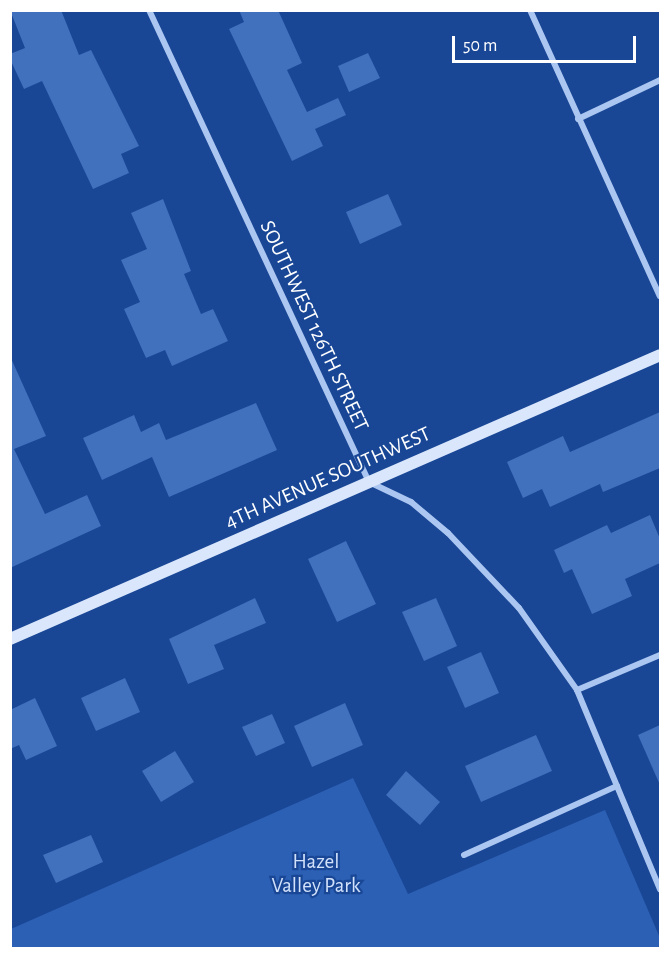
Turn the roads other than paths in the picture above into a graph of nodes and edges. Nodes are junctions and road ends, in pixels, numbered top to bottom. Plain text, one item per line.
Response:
1 (149, 10) edge
2 (530, 10) edge
3 (660, 80) edge
4 (579, 119) junction
5 (660, 296) edge
6 (660, 354) edge
7 (369, 482) junction
8 (10, 639) edge
9 (660, 655) edge
10 (577, 690) junction
11 (617, 786) junction
12 (464, 855) dead end
13 (660, 889) edge

1 - 7 street, SOUTHWEST 126TH STREET
2 - 4 street
3 - 4 street
4 - 5 street
6 - 7 street, 4TH AVENUE SOUTHWEST
7 - 8 street, 4TH AVENUE SOUTHWEST
7 - 10 street
9 - 10 street
10 - 11 street
11 - 12 street
11 - 13 street

